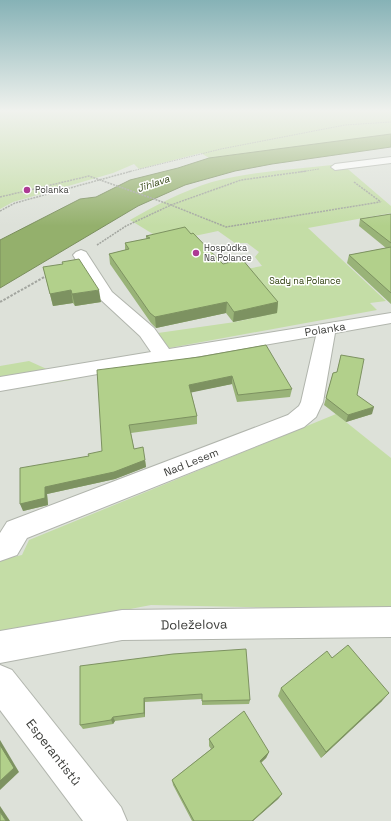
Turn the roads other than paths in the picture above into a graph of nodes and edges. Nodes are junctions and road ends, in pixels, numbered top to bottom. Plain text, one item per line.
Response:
1 (391, 160) edge
2 (335, 167) road end
3 (81, 255) dead end
4 (391, 318) edge
5 (327, 328) junction
6 (164, 356) junction
7 (0, 384) edge
8 (0, 548) edge
9 (391, 622) edge
10 (0, 647) edge
11 (0, 682) edge
12 (107, 821) edge

1 - 2 lane
3 - 6 street
4 - 5 street, Polanka
5 - 6 street, Polanka
5 - 8 street, Nad Lesem
6 - 7 street, Polanka
9 - 10 street, Doleželova
11 - 12 street, Esperantistů

